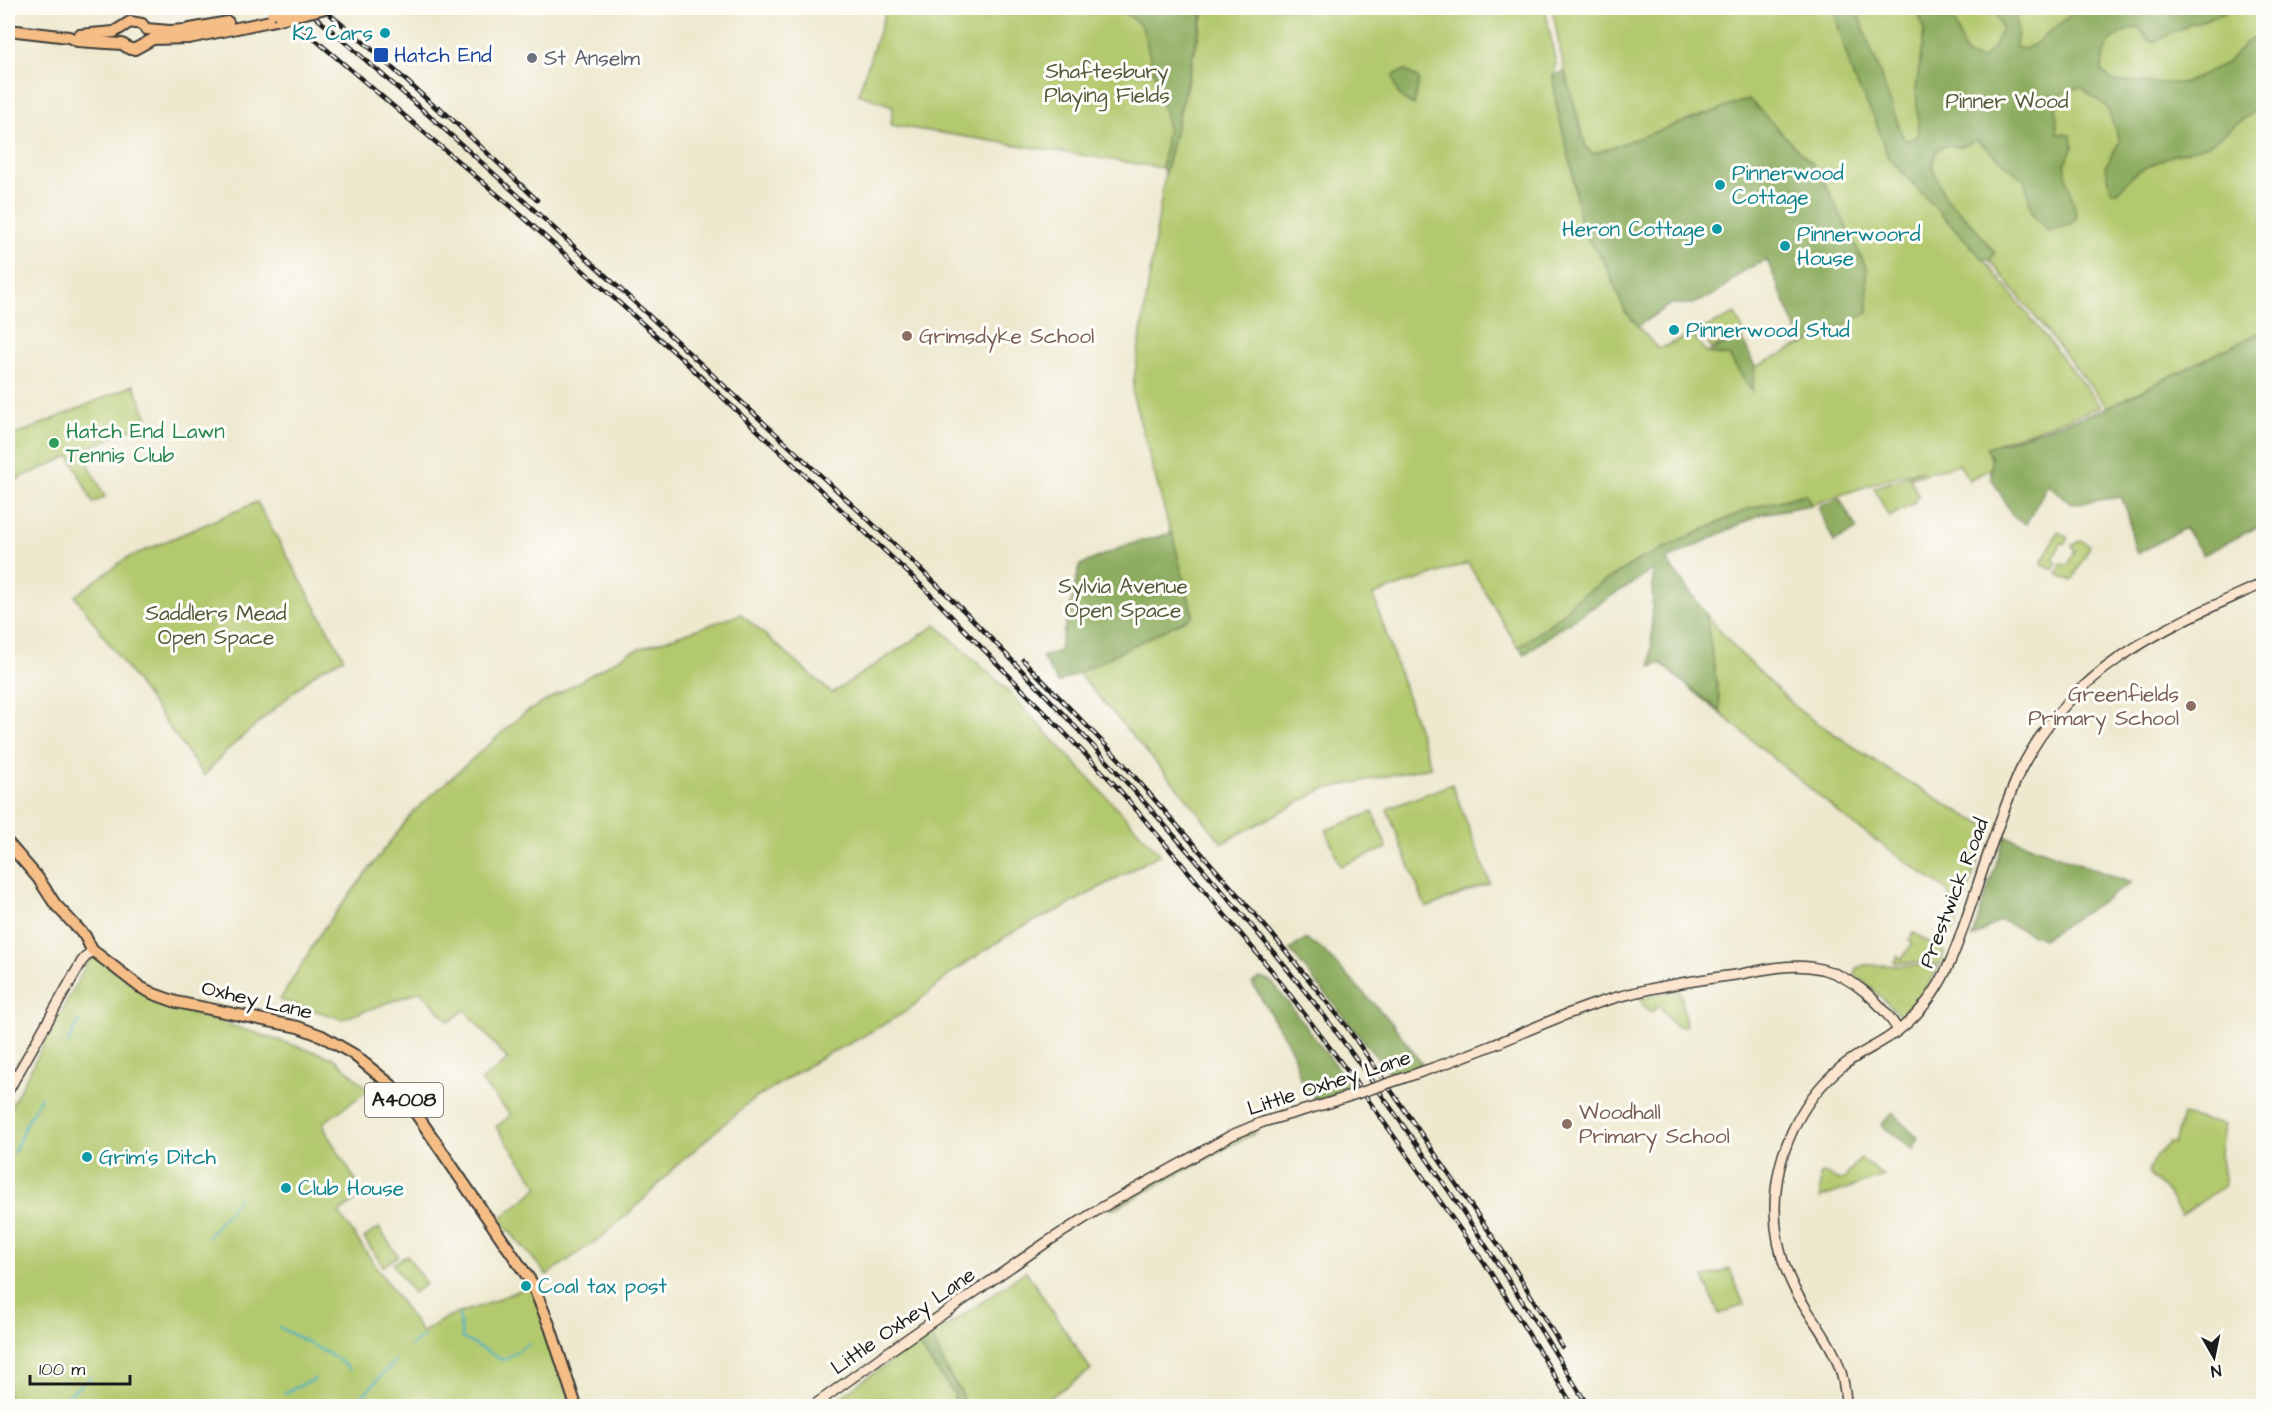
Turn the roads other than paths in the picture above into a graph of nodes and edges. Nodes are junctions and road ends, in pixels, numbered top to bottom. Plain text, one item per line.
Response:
1 (293, 8) edge
2 (326, 8) edge
3 (276, 16) junction
4 (122, 27) junction
5 (146, 29) junction
6 (8, 30) edge
7 (69, 37) junction
8 (145, 42) junction
9 (122, 44) junction
10 (2264, 583) edge
11 (8, 843) edge
12 (92, 950) junction
13 (1898, 1030) junction
14 (8, 1091) edge
15 (576, 1407) edge
16 (813, 1407) edge
17 (1846, 1407) edge

1 - 3 main road, bridge
2 - 3 main road, bridge
3 - 5 main road
3 - 8 main road
4 - 5 main road
4 - 7 main road
4 - 9 main road
5 - 8 main road
6 - 7 main road
7 - 9 main road
8 - 9 main road
10 - 13 main road, Prestwick Road
11 - 12 main road, Oxhey Lane / A4008
12 - 14 main road
12 - 15 main road, Oxhey Lane / A4008
13 - 16 main road, Little Oxhey Lane, bridge
13 - 17 main road, Prestwick Road

